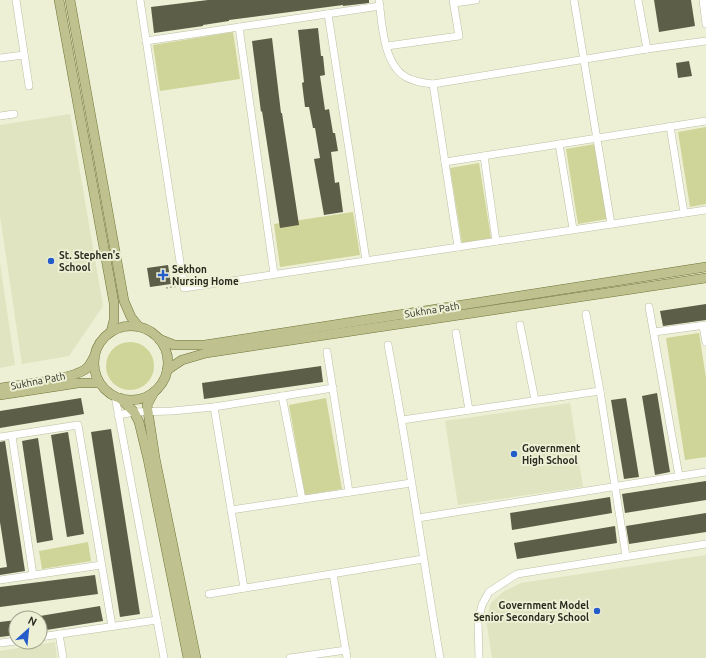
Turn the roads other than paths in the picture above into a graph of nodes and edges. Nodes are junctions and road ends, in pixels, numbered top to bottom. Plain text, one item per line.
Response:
1 (16, 0) edge
2 (59, 0) edge
3 (70, 0) edge
4 (140, 0) edge
5 (476, 0) edge
6 (574, 0) edge
7 (638, 0) edge
8 (703, 0) edge
9 (454, 2) edge
10 (380, 3) edge
11 (328, 14) junction
12 (706, 24) edge
13 (239, 27) junction
14 (146, 41) junction
15 (706, 41) edge
16 (387, 46) junction
17 (647, 49) junction
18 (24, 55) junction
19 (0, 58) edge
20 (583, 59) junction
21 (433, 84) junction
22 (29, 86) dead end
23 (14, 114) dead end
24 (0, 116) edge
25 (706, 121) edge
26 (670, 126) junction
27 (597, 138) junction
28 (559, 144) junction
29 (484, 156) junction
30 (445, 162) junction
31 (706, 210) edge
32 (684, 213) junction
33 (611, 224) junction
34 (573, 230) junction
35 (496, 241) junction
36 (458, 247) junction
37 (366, 260) junction
38 (706, 267) edge
39 (274, 274) junction
40 (706, 278) edge
41 (650, 307) dead end
42 (586, 314) dead end
43 (520, 324) dead end
44 (705, 326) edge
45 (139, 327) junction
46 (111, 332) junction
47 (654, 332) junction
48 (456, 333) dead end
49 (159, 339) junction
50 (706, 342) edge
51 (388, 345) dead end
52 (326, 352) dead end
53 (94, 357) junction
54 (167, 370) junction
55 (99, 383) junction
56 (0, 388) edge
57 (333, 388) junction
58 (600, 391) junction
59 (154, 392) junction
60 (0, 396) edge
61 (282, 396) junction
62 (117, 397) junction
63 (535, 400) junction
64 (214, 407) junction
65 (469, 410) junction
66 (134, 412) junction
67 (148, 412) junction
68 (118, 415) junction
69 (402, 420) junction
70 (12, 436) junction
71 (0, 437) edge
72 (706, 472) edge
73 (679, 476) junction
74 (411, 483) junction
75 (615, 487) junction
76 (349, 492) junction
77 (302, 500) junction
78 (231, 510) junction
79 (418, 518) junction
80 (706, 544) edge
81 (626, 556) junction
82 (423, 559) junction
83 (101, 565) junction
84 (333, 574) junction
85 (33, 575) junction
86 (0, 580) edge
87 (244, 588) junction
88 (209, 594) dead end
89 (157, 620) junction
90 (112, 626) junction
91 (59, 634) junction
92 (48, 636) edge
93 (346, 650) junction
94 (63, 658) edge
95 (164, 658) edge
96 (188, 658) edge
97 (196, 658) edge
98 (290, 658) edge
99 (347, 658) edge
100 (440, 658) edge
101 (479, 658) edge

1 - 18 street
2 - 46 main road
3 - 45 main road
4 - 14 street
5 - 9 street
6 - 20 street
7 - 17 street
8 - 12 street
9 - 16 street
10 - 11 street
10 - 16 street
11 - 13 street
11 - 37 street
13 - 14 street
13 - 39 street
14 - 39 street
15 - 17 street
16 - 21 street
17 - 20 street
18 - 19 street
18 - 22 street
20 - 21 street
20 - 27 street
21 - 30 street
23 - 24 street
25 - 26 street
26 - 27 street
26 - 32 street
27 - 28 street
27 - 33 street
28 - 29 street
28 - 34 street
29 - 30 street
29 - 35 street
30 - 36 street
31 - 32 street
32 - 33 street
33 - 34 street
34 - 35 street
35 - 36 street
36 - 37 street
37 - 39 street
38 - 49 main road, Sukhna Path
40 - 54 main road, Sukhna Path
41 - 47 street
42 - 58 street
43 - 63 street
44 - 47 street
44 - 50 street
45 - 46 main road
45 - 49 main road
46 - 53 main road
47 - 73 street
48 - 65 street
49 - 54 main road
51 - 69 street
52 - 57 street
53 - 55 main road
53 - 56 main road, Sukhna Path
54 - 59 main road
55 - 60 main road, Sukhna Path
55 - 62 main road
57 - 61 street
57 - 76 street
58 - 63 street
58 - 75 street
59 - 62 main road
59 - 67 main road
61 - 64 street
61 - 77 street
62 - 66 main road
62 - 68 street
63 - 65 street
64 - 67 street
64 - 78 street
65 - 69 street
66 - 67 street
66 - 68 street
66 - 96 main road
67 - 97 main road
68 - 89 street
69 - 74 street
70 - 71 street
70 - 83 street
70 - 85 street
72 - 73 street
73 - 75 street
74 - 76 street
74 - 79 street
75 - 79 street
75 - 81 street
76 - 77 street
77 - 78 street
78 - 87 street
79 - 82 street
80 - 81 street
81 - 101 street
82 - 84 street
82 - 100 street
83 - 85 street
83 - 90 street
84 - 87 street
84 - 93 street
85 - 86 street
87 - 88 street
89 - 90 street
89 - 95 street
90 - 91 street
91 - 92 street
91 - 94 street
93 - 98 street
93 - 99 street

